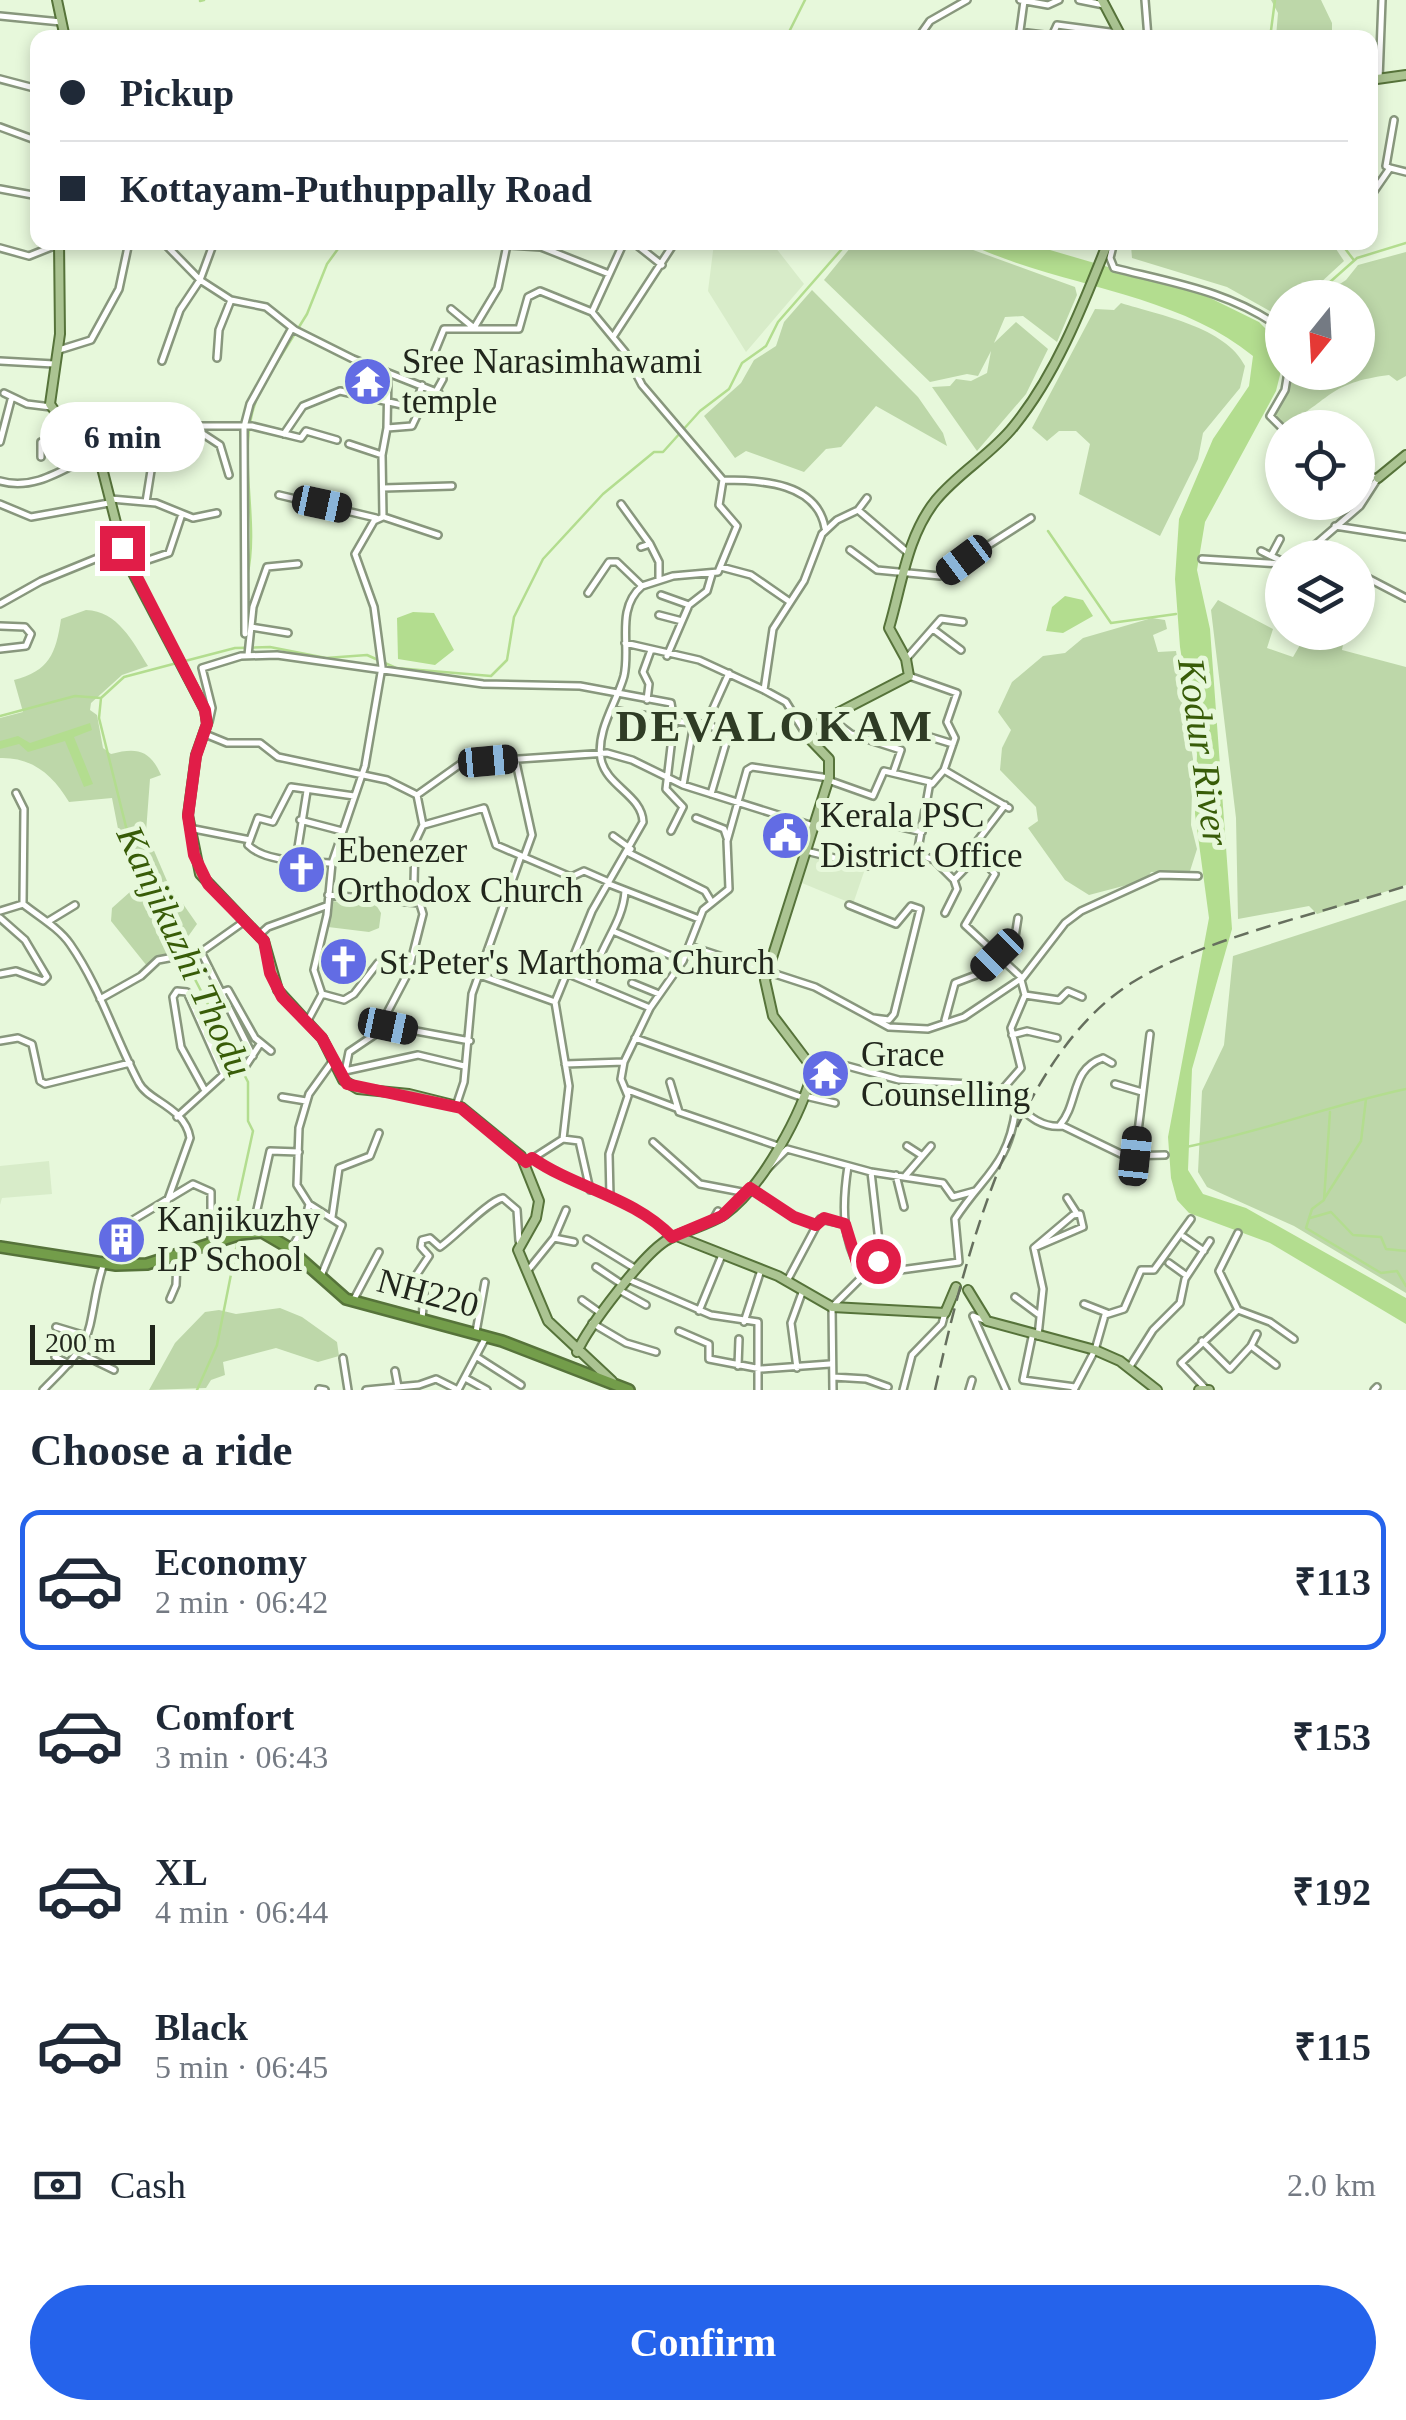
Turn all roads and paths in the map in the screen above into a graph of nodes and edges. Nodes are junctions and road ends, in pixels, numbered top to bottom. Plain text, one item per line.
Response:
1 (58, 0) edge
2 (967, 0) edge
3 (1059, 0) edge
4 (1079, 0) edge
5 (1145, 0) edge
6 (1382, 0) edge
7 (1022, 1) edge
8 (1103, 2) edge
9 (0, 16) edge
10 (61, 22) junction
11 (63, 30) edge
12 (924, 30) edge
13 (1020, 30) edge
14 (1056, 30) edge
15 (1085, 30) edge
16 (1117, 30) edge
17 (1147, 30) edge
18 (1378, 45) edge
19 (1406, 75) edge
20 (0, 79) edge
21 (1378, 79) edge
22 (30, 86) edge
23 (1394, 120) dead end
24 (0, 127) edge
25 (30, 139) edge
26 (1390, 168) junction
27 (1406, 172) edge
28 (1378, 185) edge
29 (0, 189) edge
30 (30, 195) edge
31 (0, 248) edge
32 (43, 250) edge
33 (59, 250) edge
34 (127, 250) edge
35 (171, 250) edge
36 (211, 250) edge
37 (503, 250) edge
38 (549, 250) edge
39 (620, 250) edge
40 (643, 250) edge
41 (670, 250) edge
42 (1106, 250) edge
43 (1110, 250) edge
44 (662, 265) junction
45 (610, 274) junction
46 (200, 280) junction
47 (231, 300) junction
48 (451, 309) dead end
49 (592, 312) junction
50 (1265, 317) edge
51 (474, 328) junction
52 (296, 330) junction
53 (613, 337) junction
54 (59, 350) junction
55 (216, 358) dead end
56 (0, 361) edge
57 (162, 362) dead end
58 (57, 364) junction
59 (388, 372) junction
60 (422, 385) junction
61 (4, 392) dead end
62 (439, 392) junction
63 (11, 400) junction
64 (391, 400) junction
65 (51, 407) junction
66 (417, 408) junction
67 (248, 426) junction
68 (194, 428) junction
69 (388, 428) junction
70 (69, 432) junction
71 (284, 434) junction
72 (337, 440) dead end
73 (0, 442) edge
74 (349, 444) dead end
75 (94, 455) junction
76 (382, 455) junction
77 (1406, 456) edge
78 (41, 458) dead end
79 (229, 475) dead end
80 (1375, 477) edge
81 (1378, 478) junction
82 (722, 480) junction
83 (0, 481) edge
84 (452, 486) dead end
85 (383, 488) junction
86 (279, 495) dead end
87 (867, 498) dead end
88 (112, 500) junction
89 (146, 502) junction
90 (0, 504) edge
91 (621, 504) dead end
92 (858, 510) junction
93 (182, 514) junction
94 (217, 514) dead end
95 (381, 518) junction
96 (1030, 518) dead end
97 (1333, 526) junction
98 (825, 528) junction
99 (438, 535) dead end
100 (1406, 537) edge
101 (1321, 540) edge
102 (650, 544) junction
103 (641, 547) dead end
104 (122, 548) junction
105 (850, 550) dead end
106 (907, 552) junction
107 (1262, 552) dead end
108 (1265, 553) edge
109 (1202, 559) dead end
110 (1265, 561) edge
111 (298, 564) dead end
112 (130, 566) junction
113 (721, 567) junction
114 (904, 570) junction
115 (712, 574) junction
116 (658, 580) junction
117 (1375, 582) edge
118 (642, 586) junction
119 (588, 593) dead end
120 (662, 595) dead end
121 (1406, 598) edge
122 (790, 602) junction
123 (0, 604) edge
124 (690, 605) junction
125 (659, 615) dead end
126 (682, 622) junction
127 (963, 622) dead end
128 (0, 626) edge
129 (251, 628) junction
130 (933, 629) junction
131 (288, 633) dead end
132 (244, 634) dead end
133 (625, 643) junction
134 (0, 649) edge
135 (651, 650) junction
136 (961, 650) dead end
137 (248, 655) junction
138 (667, 656) junction
139 (906, 659) junction
140 (382, 669) junction
141 (728, 673) junction
142 (909, 676) junction
143 (764, 690) junction
144 (616, 695) junction
145 (647, 700) junction
146 (611, 710) junction
147 (655, 717) dead end
148 (830, 718) junction
149 (674, 720) junction
150 (694, 723) junction
151 (706, 724) junction
152 (206, 729) junction
153 (917, 733) dead end
154 (807, 736) junction
155 (953, 744) junction
156 (600, 754) junction
157 (515, 758) junction
158 (944, 770) junction
159 (892, 773) junction
160 (363, 774) junction
161 (668, 778) junction
162 (828, 779) junction
163 (932, 784) junction
164 (683, 785) junction
165 (308, 791) junction
166 (16, 793) dead end
167 (711, 794) junction
168 (417, 795) junction
169 (354, 796) junction
170 (736, 802) junction
171 (696, 818) dead end
172 (300, 820) junction
173 (880, 822) dead end
174 (423, 825) junction
175 (816, 826) junction
176 (188, 828) junction
177 (671, 830) dead end
178 (342, 831) junction
179 (922, 832) junction
180 (614, 836) dead end
181 (250, 840) junction
182 (728, 841) junction
183 (630, 851) junction
184 (806, 851) junction
185 (915, 853) junction
186 (978, 854) junction
187 (522, 856) junction
188 (296, 860) junction
189 (332, 863) junction
190 (1198, 876) dead end
191 (954, 880) junction
192 (608, 883) junction
193 (625, 891) junction
194 (328, 894) junction
195 (711, 901) junction
196 (420, 903) junction
197 (23, 904) junction
198 (74, 905) dead end
199 (848, 905) dead end
200 (326, 906) junction
201 (0, 910) edge
202 (945, 913) dead end
203 (0, 918) edge
204 (1018, 918) dead end
205 (700, 919) junction
206 (46, 922) junction
207 (242, 922) junction
208 (615, 932) junction
209 (258, 936) junction
210 (690, 946) junction
211 (202, 952) junction
212 (415, 952) junction
213 (997, 955) junction
214 (683, 961) junction
215 (378, 964) dead end
216 (766, 970) junction
217 (566, 973) junction
218 (0, 974) edge
219 (478, 976) junction
220 (1022, 978) junction
221 (632, 982) dead end
222 (593, 984) junction
223 (220, 993) junction
224 (322, 994) junction
225 (660, 994) junction
226 (1024, 995) junction
227 (1082, 996) dead end
228 (100, 999) junction
229 (555, 1002) junction
230 (650, 1008) junction
231 (866, 1016) junction
232 (944, 1021) junction
233 (307, 1022) junction
234 (388, 1026) junction
235 (1150, 1034) dead end
236 (1012, 1036) junction
237 (635, 1038) junction
238 (1057, 1038) dead end
239 (470, 1041) junction
240 (0, 1042) edge
241 (260, 1044) junction
242 (271, 1051) dead end
243 (253, 1056) junction
244 (131, 1062) junction
245 (332, 1062) junction
246 (624, 1062) junction
247 (1112, 1063) dead end
248 (564, 1064) junction
249 (245, 1066) dead end
250 (466, 1066) junction
251 (232, 1067) dead end
252 (812, 1069) junction
253 (223, 1073) junction
254 (344, 1076) junction
255 (670, 1082) dead end
256 (1115, 1084) dead end
257 (204, 1090) junction
258 (628, 1090) junction
259 (1001, 1091) junction
260 (1142, 1092) junction
261 (801, 1096) junction
262 (282, 1097) dead end
263 (306, 1101) junction
264 (835, 1103) dead end
265 (456, 1106) junction
266 (676, 1108) junction
267 (1016, 1108) junction
268 (177, 1116) junction
269 (1060, 1126) junction
270 (379, 1133) dead end
271 (563, 1138) junction
272 (653, 1142) dead end
273 (778, 1146) junction
274 (907, 1146) dead end
275 (931, 1146) dead end
276 (298, 1152) junction
277 (922, 1155) junction
278 (1165, 1155) dead end
279 (1135, 1156) junction
280 (529, 1160) junction
281 (848, 1166) junction
282 (763, 1171) junction
283 (871, 1172) junction
284 (896, 1175) junction
285 (906, 1176) junction
286 (590, 1190) junction
287 (748, 1190) junction
288 (978, 1190) junction
289 (610, 1197) junction
290 (1067, 1198) dead end
291 (167, 1202) junction
292 (309, 1204) junction
293 (904, 1207) dead end
294 (566, 1210) dead end
295 (1076, 1212) junction
296 (332, 1217) junction
297 (1191, 1218) dead end
298 (845, 1224) junction
299 (816, 1225) junction
300 (246, 1233) junction
301 (1238, 1233) dead end
302 (676, 1237) junction
303 (1184, 1237) dead end
304 (554, 1238) junction
305 (587, 1239) dead end
306 (519, 1241) junction
307 (574, 1242) dead end
308 (1210, 1242) dead end
309 (211, 1245) junction
310 (440, 1247) junction
311 (0, 1248) edge
312 (1034, 1248) junction
313 (290, 1250) junction
314 (1204, 1251) junction
315 (379, 1252) dead end
316 (722, 1255) junction
317 (428, 1256) junction
318 (177, 1258) junction
319 (104, 1263) junction
320 (1169, 1263) dead end
321 (132, 1264) junction
322 (858, 1266) junction
323 (596, 1268) dead end
324 (529, 1269) junction
325 (761, 1270) junction
326 (638, 1271) junction
327 (864, 1275) junction
328 (1187, 1276) junction
329 (320, 1279) junction
330 (787, 1281) junction
331 (485, 1282) dead end
332 (624, 1285) junction
333 (956, 1287) dead end
334 (803, 1290) junction
335 (968, 1290) dead end
336 (1015, 1297) dead end
337 (170, 1298) dead end
338 (582, 1300) dead end
339 (354, 1301) junction
340 (1084, 1304) dead end
341 (646, 1305) dead end
342 (832, 1307) junction
343 (699, 1310) junction
344 (1238, 1310) junction
345 (599, 1312) junction
346 (945, 1312) junction
347 (1106, 1313) junction
348 (1038, 1314) junction
349 (422, 1320) junction
350 (987, 1320) junction
351 (744, 1322) junction
352 (592, 1323) junction
353 (56, 1327) dead end
354 (679, 1331) dead end
355 (1257, 1334) dead end
356 (86, 1336) junction
357 (481, 1336) junction
358 (1035, 1337) junction
359 (739, 1339) dead end
360 (1294, 1339) dead end
361 (1202, 1341) junction
362 (1250, 1346) junction
363 (1096, 1350) junction
364 (77, 1352) junction
365 (577, 1352) junction
366 (656, 1352) dead end
367 (56, 1357) dead end
368 (343, 1358) dead end
369 (477, 1358) junction
370 (69, 1364) junction
371 (830, 1364) junction
372 (1276, 1364) dead end
373 (575, 1366) junction
374 (738, 1366) junction
375 (797, 1368) junction
376 (1129, 1368) junction
377 (761, 1369) junction
378 (114, 1370) dead end
379 (395, 1371) dead end
380 (594, 1374) junction
381 (832, 1377) junction
382 (466, 1379) junction
383 (612, 1380) junction
384 (972, 1380) dead end
385 (520, 1385) dead end
386 (398, 1387) junction
387 (888, 1387) dead end
388 (592, 1388) edge
389 (1075, 1389) edge
390 (1203, 1389) edge
391 (43, 1390) edge
392 (348, 1390) edge
393 (366, 1390) edge
394 (486, 1390) edge
395 (629, 1390) edge
396 (758, 1390) edge
397 (833, 1390) edge
398 (902, 1390) edge
399 (970, 1390) edge
400 (1006, 1390) edge
401 (1158, 1390) edge

1 - 10 main road
2 - 12 street
3 - 7 street
4 - 8 street
5 - 17 street
6 - 18 street
7 - 13 street
8 - 16 main road
9 - 10 street
10 - 11 main road
14 - 15 street
19 - 21 main road
20 - 22 street
23 - 26 street
24 - 25 street
26 - 27 street
26 - 28 street
29 - 30 street
31 - 32 street
33 - 54 main road
34 - 54 street
35 - 46 street
36 - 46 street
37 - 51 street
38 - 45 street
39 - 45 street
40 - 44 street
41 - 44 street
42 - 106 main road
43 - 50 street
44 - 53 street
45 - 49 street
46 - 47 street
46 - 57 street
47 - 52 street
47 - 55 street
48 - 51 street
49 - 51 street
49 - 53 street
51 - 62 street
52 - 59 street
52 - 67 street
53 - 82 street
54 - 58 main road
56 - 58 street
58 - 65 main road
59 - 60 street
59 - 64 street
60 - 62 street
60 - 66 street
61 - 63 street
62 - 66 street
63 - 65 street
63 - 73 street
64 - 66 street
64 - 69 street
64 - 71 street
65 - 70 main road
66 - 69 street
67 - 68 street
67 - 71 street
67 - 132 street
68 - 79 street
68 - 89 street
69 - 76 street
70 - 75 main road
70 - 78 street
71 - 72 street
74 - 76 street
75 - 83 street
75 - 88 main road
76 - 85 street
77 - 81 main road
80 - 81 street
81 - 97 street
82 - 98 street
82 - 113 street
84 - 85 street
85 - 95 street
86 - 95 street
87 - 92 street
88 - 89 street
88 - 90 street
88 - 104 main road
89 - 93 street
91 - 102 street
92 - 98 street
92 - 106 street
93 - 94 street
93 - 112 street
95 - 99 street
95 - 140 street
96 - 114 street
97 - 100 street
97 - 101 street
98 - 122 street
102 - 103 street
102 - 116 street
104 - 112 main road
104 - 123 street
105 - 114 street
106 - 114 main road
107 - 108 street
109 - 110 street
111 - 129 street
112 - 152 main road
113 - 115 street
113 - 122 street
114 - 139 main road
115 - 116 street
115 - 124 street
116 - 118 street
117 - 121 street
118 - 119 street
118 - 133 street
120 - 124 street
122 - 143 street
124 - 126 street
125 - 126 street
126 - 138 street
127 - 130 street
128 - 134 street
129 - 131 street
129 - 137 street
130 - 136 street
130 - 139 street
133 - 135 street
133 - 144 street
135 - 138 street
135 - 145 street
137 - 140 street
137 - 152 street
138 - 141 street
139 - 142 main road
140 - 144 street
140 - 160 street
141 - 143 street
141 - 151 street
142 - 148 main road
142 - 155 street
143 - 154 street
144 - 145 street
144 - 146 street
145 - 149 street
146 - 147 street
146 - 156 street
148 - 154 main road
148 - 159 street
149 - 150 street
149 - 161 street
150 - 151 street
150 - 164 street
151 - 167 street
152 - 160 street
152 - 176 main road
153 - 155 street
154 - 162 main road
155 - 158 street
156 - 157 street
156 - 161 street
156 - 183 street
157 - 168 street
157 - 187 street
158 - 163 street
158 - 186 street
159 - 162 street
159 - 163 street
160 - 168 street
160 - 169 street
161 - 164 street
161 - 177 street
162 - 170 street
162 - 175 main road
163 - 179 street
164 - 167 street
165 - 169 street
165 - 172 street
165 - 181 street
166 - 197 street
167 - 170 street
168 - 174 street
169 - 178 street
170 - 175 street
170 - 182 street
171 - 182 street
172 - 178 street
172 - 188 street
173 - 179 street
174 - 187 street
174 - 196 street
175 - 184 main road
176 - 181 street
176 - 207 main road
178 - 189 street
179 - 185 street
180 - 183 street
181 - 188 street
182 - 195 street
183 - 192 street
183 - 195 street
184 - 185 street
184 - 216 main road
185 - 191 street
186 - 191 street
186 - 213 street
187 - 192 street
187 - 219 street
188 - 189 street
189 - 194 street
190 - 220 street
191 - 202 street
192 - 193 street
192 - 217 street
193 - 205 street
193 - 208 street
194 - 196 street
194 - 200 street
195 - 205 street
196 - 212 street
197 - 201 street
197 - 206 street
198 - 206 street
199 - 231 street
200 - 209 street
200 - 224 street
203 - 218 street
204 - 213 street
205 - 210 street
206 - 228 street
207 - 209 main road
207 - 211 street
208 - 214 street
208 - 222 street
209 - 233 main road
210 - 214 street
210 - 216 street
211 - 223 street
211 - 228 street
212 - 219 street
212 - 234 street
213 - 220 street
213 - 232 street
214 - 225 street
215 - 224 street
216 - 231 street
216 - 252 main road
217 - 222 street
217 - 229 street
219 - 229 street
219 - 239 street
220 - 226 street
220 - 232 street
221 - 225 street
222 - 230 street
223 - 241 street
223 - 243 street
224 - 233 street
225 - 230 street
226 - 227 street
226 - 236 street
228 - 244 street
229 - 248 street
230 - 237 street
231 - 232 street
233 - 245 main road
234 - 239 street
234 - 254 street
235 - 260 street
236 - 238 street
236 - 259 street
237 - 246 street
237 - 261 street
239 - 250 street
240 - 244 street
241 - 242 street
241 - 243 street
243 - 249 street
244 - 268 street
245 - 254 main road
245 - 263 street
246 - 248 street
246 - 258 street
247 - 269 street
248 - 271 street
250 - 254 street
250 - 265 street
251 - 253 street
252 - 259 street
252 - 261 main road
253 - 257 street
253 - 257 street
254 - 265 main road
255 - 266 street
256 - 260 street
257 - 268 street
258 - 266 street
258 - 289 street
259 - 267 street
260 - 279 street
261 - 264 street
261 - 273 main road
262 - 263 street
263 - 276 street
265 - 280 main road
266 - 273 street
267 - 269 street
267 - 288 street
268 - 291 street
269 - 279 street
270 - 296 street
271 - 280 street
271 - 286 street
272 - 287 street
273 - 282 main road
274 - 277 street
275 - 277 street
276 - 292 street
276 - 300 street
277 - 285 street
278 - 279 street
280 - 286 street
280 - 306 main road
281 - 282 street
281 - 283 street
281 - 298 street
282 - 287 main road
283 - 284 street
283 - 322 street
284 - 285 street
284 - 293 street
285 - 288 street
286 - 289 street
287 - 299 street
287 - 302 main road
288 - 327 street
289 - 302 street
290 - 295 street
291 - 309 street
291 - 321 street
292 - 296 street
292 - 313 street
294 - 304 street
295 - 312 street
295 - 312 street
296 - 329 street
297 - 347 street
298 - 299 street
298 - 322 street
299 - 330 street
300 - 309 highway
300 - 313 highway, NH220
301 - 344 street
302 - 316 main road
302 - 326 main road
303 - 314 street
304 - 307 street
304 - 324 street
305 - 326 street
306 - 310 street
306 - 324 main road
308 - 314 street
309 - 318 highway
310 - 317 street
310 - 317 street
311 - 319 highway
312 - 348 street
313 - 329 highway, NH220
314 - 328 street
315 - 339 street
316 - 325 main road
316 - 343 street
317 - 349 street
318 - 321 highway
318 - 337 street
319 - 321 highway
319 - 356 street
320 - 328 street
322 - 327 street
323 - 332 street
324 - 365 main road
325 - 330 main road
325 - 351 street
326 - 332 main road
327 - 342 street
328 - 376 street
329 - 339 highway, NH220
330 - 334 main road
331 - 357 street
332 - 341 street
332 - 343 street
332 - 345 main road
333 - 346 main road
334 - 342 main road
334 - 375 street
335 - 350 main road
336 - 348 street
338 - 345 street
339 - 349 highway, NH220
340 - 347 street
342 - 346 main road
342 - 371 street
343 - 351 street
344 - 360 street
344 - 361 street
345 - 352 main road
346 - 398 street
347 - 363 street
348 - 358 street
349 - 357 highway, NH220
350 - 358 main road
350 - 400 street
351 - 377 street
352 - 365 main road
352 - 366 street
353 - 356 street
354 - 374 street
355 - 362 street
356 - 364 street
357 - 369 street
357 - 373 highway, NH220
358 - 363 main road
358 - 389 street
359 - 374 street
361 - 362 street
361 - 390 street
362 - 372 street
363 - 376 main road
363 - 389 street
364 - 370 street
364 - 378 street
365 - 373 highway
365 - 383 main road
367 - 370 street
368 - 392 street
369 - 382 street
369 - 385 street
370 - 391 street
371 - 375 street
371 - 381 street
373 - 380 highway, NH220
374 - 377 street
375 - 377 street
376 - 401 main road
377 - 396 street
379 - 386 street
380 - 383 highway, NH220
380 - 388 main road
381 - 387 street
381 - 397 street
382 - 386 street
382 - 394 street
383 - 395 highway, NH220
384 - 399 street
386 - 393 street

